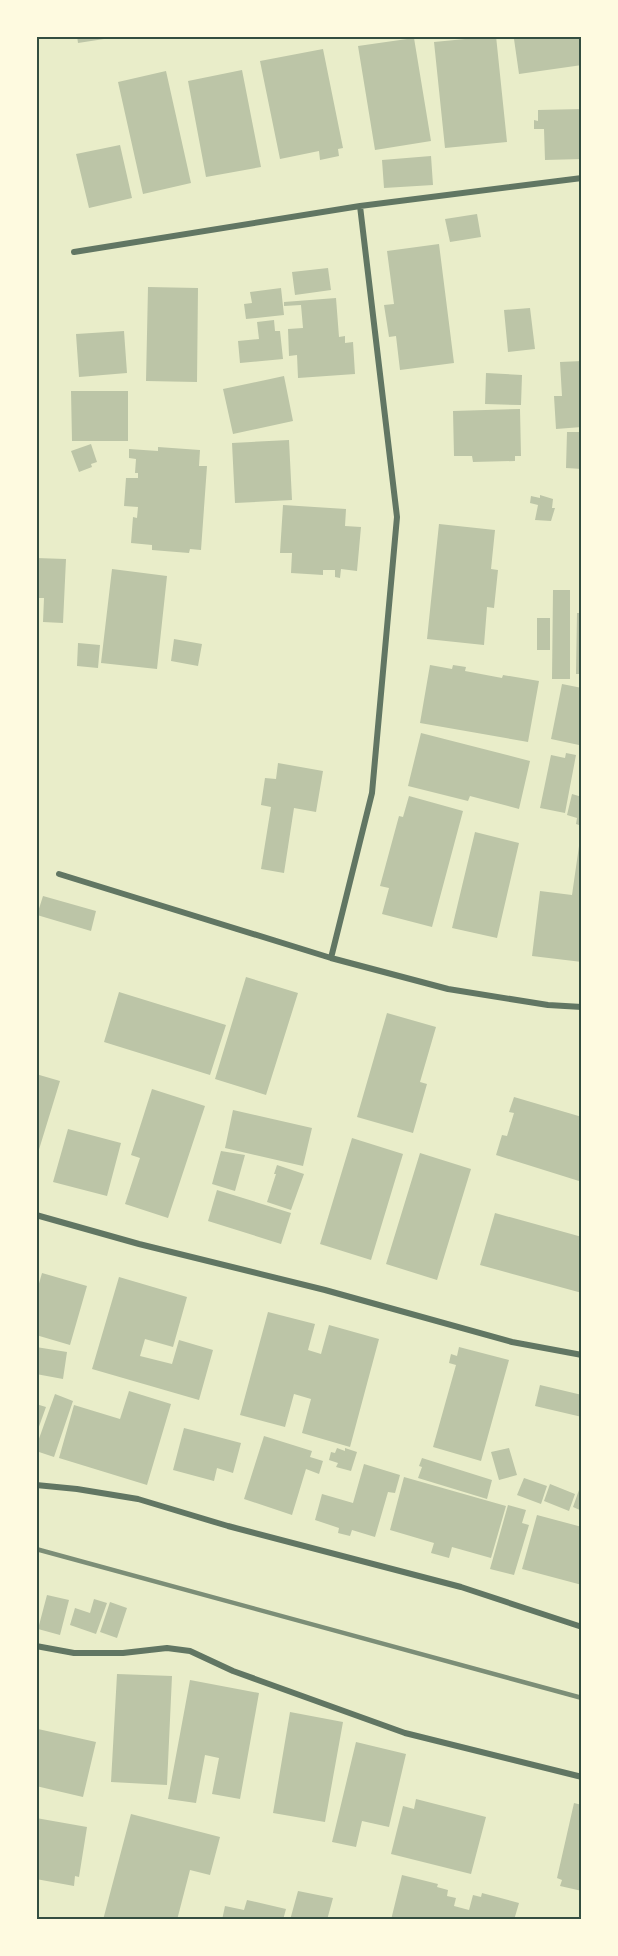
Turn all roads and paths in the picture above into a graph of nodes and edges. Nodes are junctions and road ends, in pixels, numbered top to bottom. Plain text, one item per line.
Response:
1 (582, 178) edge
2 (360, 206) junction
3 (74, 252) dead end
4 (59, 874) dead end
5 (331, 958) junction
6 (582, 1007) edge
7 (36, 1215) edge
8 (582, 1355) edge
9 (36, 1485) edge
10 (582, 1627) edge
11 (36, 1646) edge
12 (582, 1776) edge

1 - 2 street
2 - 3 street
2 - 5 street
4 - 5 street
5 - 6 street
7 - 8 street
9 - 10 street
11 - 12 street

